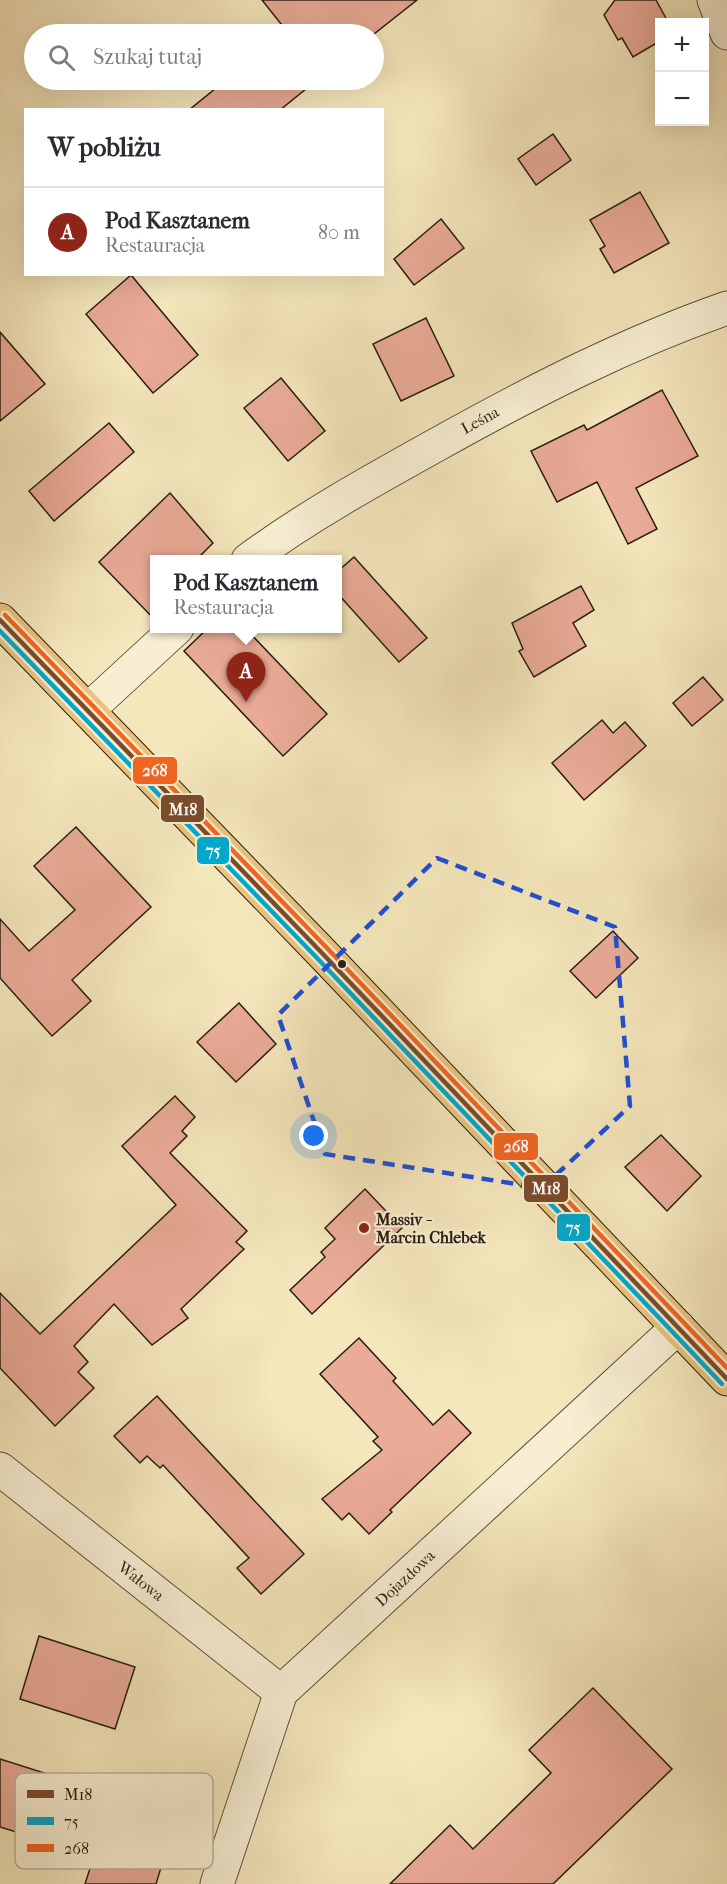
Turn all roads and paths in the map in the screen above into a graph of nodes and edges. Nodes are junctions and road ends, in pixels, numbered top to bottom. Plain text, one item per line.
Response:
1 (714, 0) edge
2 (727, 33) edge
3 (727, 308) edge
4 (255, 555) edge
5 (0, 620) edge
6 (172, 633) edge
7 (88, 710) junction
8 (678, 1327) junction
9 (727, 1379) edge
10 (0, 1469) edge
11 (281, 1692) junction
12 (217, 1884) edge

1 - 2 street
3 - 4 street, Leśna
5 - 7 main road
6 - 7 street
7 - 8 main road
8 - 9 main road
8 - 11 street, Dojazdowa
10 - 11 street, Wałowa
11 - 12 street, Dojazdowa

